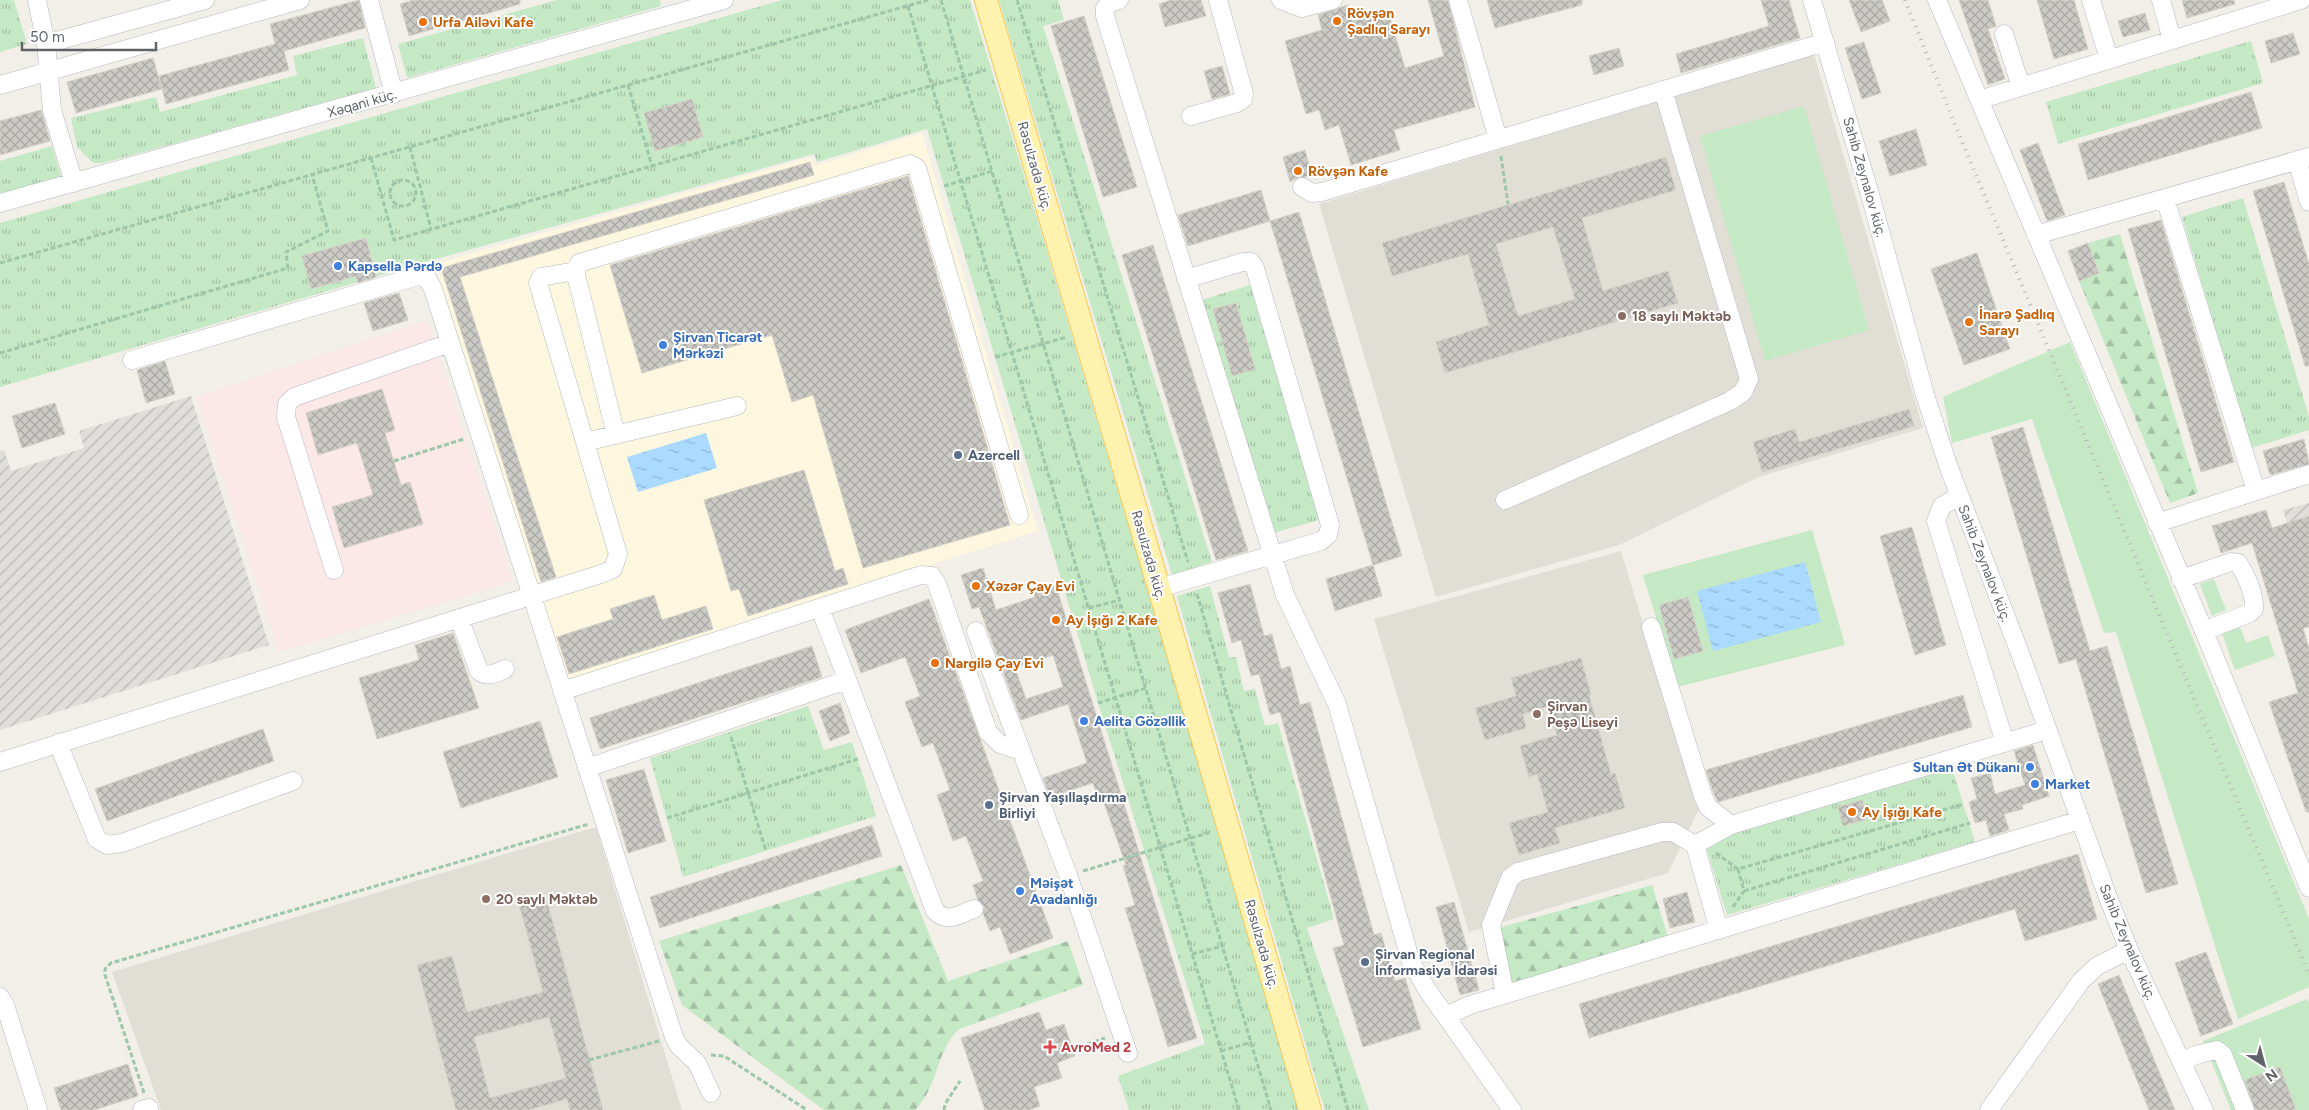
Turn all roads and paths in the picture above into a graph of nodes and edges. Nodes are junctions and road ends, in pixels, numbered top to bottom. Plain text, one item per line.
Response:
1 (37, 0) edge
2 (205, 0) edge
3 (300, 0) edge
4 (368, 0) edge
5 (724, 0) edge
6 (928, 0) edge
7 (942, 0) edge
8 (986, 0) edge
9 (1017, 0) edge
10 (1119, 0) edge
11 (1218, 0) edge
12 (1281, 0) edge
13 (1333, 0) edge
14 (1458, 0) edge
15 (1812, 0) edge
16 (1937, 0) edge
17 (2091, 0) edge
18 (2160, 0) edge
19 (2301, 0) edge
20 (686, 5) edge
21 (908, 6) junction
22 (2004, 34) dead end
23 (2172, 40) junction
24 (1825, 42) junction
25 (46, 44) junction
26 (2109, 60) junction
27 (990, 69) dead end
28 (48, 72) junction
29 (964, 77) junction
30 (0, 85) edge
31 (628, 85) junction
32 (933, 86) junction
33 (2021, 87) junction
34 (1664, 90) junction
35 (394, 94) junction
36 (1979, 100) junction
37 (1191, 116) dead end
38 (1498, 139) junction
39 (410, 147) junction
40 (371, 158) junction
41 (2303, 159) edge
42 (652, 166) junction
43 (992, 171) junction
44 (312, 175) junction
45 (961, 180) junction
46 (74, 183) junction
47 (944, 186) dead end
48 (1302, 187) dead end
49 (2165, 198) junction
50 (2309, 202) edge
51 (0, 203) edge
52 (1508, 204) dead end
53 (409, 206) joint
54 (431, 230) junction
55 (2036, 235) junction
56 (0, 263) edge
57 (576, 270) junction
58 (1186, 279) junction
59 (1072, 336) dead end
60 (450, 343) junction
61 (1044, 344) junction
62 (0, 353) edge
63 (1013, 353) junction
64 (995, 357) dead end
65 (132, 360) dead end
66 (737, 406) dead end
67 (479, 434) junction
68 (616, 435) junction
69 (585, 442) junction
70 (394, 461) dead end
71 (2309, 474) edge
72 (2256, 491) junction
73 (1959, 496) junction
74 (1505, 500) dead end
75 (1019, 514) dead end
76 (2157, 523) junction
77 (1271, 555) junction
78 (334, 570) dead end
79 (1192, 578) junction
80 (2181, 578) junction
81 (1159, 588) junction
82 (532, 596) junction
83 (1120, 600) junction
84 (820, 608) junction
85 (1089, 608) junction
86 (459, 618) junction
87 (1651, 627) dead end
88 (2204, 631) junction
89 (976, 632) dead end
90 (505, 669) dead end
91 (847, 680) junction
92 (1146, 688) junction
93 (562, 691) junction
94 (1116, 697) junction
95 (1098, 703) dead end
96 (2047, 730) junction
97 (730, 732) dead end
98 (2006, 742) junction
99 (58, 744) junction
100 (1021, 751) junction
101 (858, 759) dead end
102 (0, 762) edge
103 (588, 768) junction
104 (293, 781) dead end
105 (748, 793) junction
106 (1964, 804) dead end
107 (667, 818) dead end
108 (604, 819) junction
109 (2080, 820) junction
110 (1970, 823) dead end
111 (1731, 825) junction
112 (1218, 829) dead end
113 (1191, 838) junction
114 (1695, 845) junction
115 (1159, 847) junction
116 (766, 851) dead end
117 (1714, 852) dead end
118 (1738, 869) junction
119 (1068, 876) junction
120 (2309, 888) edge
121 (1744, 891) junction
122 (1732, 907) dead end
123 (974, 909) dead end
124 (1718, 930) junction
125 (1223, 946) junction
126 (2129, 950) junction
127 (1192, 954) junction
128 (1505, 994) junction
129 (0, 997) edge
130 (1446, 1016) junction
131 (1121, 1032) junction
132 (674, 1037) junction
133 (1252, 1042) junction
134 (1073, 1049) dead end
135 (1221, 1051) junction
136 (1128, 1053) dead end
137 (589, 1060) dead end
138 (2181, 1061) junction
139 (697, 1062) junction
140 (960, 1081) dead end
141 (710, 1093) dead end
142 (146, 1109) edge
143 (38, 1110) edge
144 (807, 1110) edge
145 (944, 1110) edge
146 (1239, 1110) edge
147 (1271, 1110) edge
148 (1310, 1110) edge
149 (1348, 1110) edge
150 (1512, 1110) edge
151 (1989, 1110) edge
152 (2204, 1110) edge
153 (2245, 1110) edge

1 - 25 street
2 - 25 street
3 - 28 street
4 - 35 street
5 - 20 street, Xəqani küç.
6 - 21 path
7 - 29 path
8 - 81 main road, Rəsulzadə küç.
9 - 79 path
10 - 58 street
11 - 37 street
12 - 13 street
14 - 38 street
15 - 24 street, Sahib Zeynalov küç.
16 - 36 street
17 - 26 street
18 - 23 street
19 - 23 street
20 - 35 street, Xəqani küç.
21 - 31 path
21 - 32 path
22 - 33 street
23 - 26 street
24 - 34 street
24 - 73 street, Sahib Zeynalov küç.
25 - 28 street
26 - 33 street
27 - 29 path
28 - 30 street
28 - 46 street
29 - 32 path
29 - 43 path
31 - 39 path
31 - 42 path
32 - 42 path
32 - 45 path
33 - 36 street
34 - 38 street
34 - 74 street
35 - 46 street, Xəqani küç.
36 - 55 street
38 - 48 street
38 - 52 path
39 - 40 path
39 - 54 path
40 - 44 path
40 - 54 path
41 - 49 street
41 - 50 street
42 - 54 path
43 - 45 path
43 - 61 path
44 - 56 path
44 - 62 path
45 - 47 path
45 - 63 path
46 - 51 street, Xəqani küç.
49 - 55 street
49 - 72 street
53 - 53 path
55 - 76 street
57 - 68 street
57 - 69 street
57 - 75 street
58 - 77 street
58 - 77 street
59 - 61 path
60 - 65 street
60 - 67 street
60 - 78 street
61 - 63 path
61 - 83 path
63 - 64 path
63 - 85 path
66 - 68 street
67 - 70 path
67 - 82 street
68 - 69 street
69 - 82 street
71 - 72 street
72 - 76 street
73 - 96 street, Sahib Zeynalov küç.
73 - 98 street
76 - 80 street
77 - 79 street
77 - 130 street
79 - 81 street
79 - 149 path
80 - 88 street
80 - 88 street
81 - 148 main road, Rəsulzadə küç.
82 - 86 street
82 - 93 street
83 - 85 path
83 - 92 path
84 - 91 street
84 - 93 street
84 - 100 street
85 - 94 path
86 - 90 street
86 - 99 street
87 - 111 street
88 - 120 street
89 - 100 street
91 - 103 street
91 - 123 street
92 - 94 path
92 - 113 path
93 - 103 street
94 - 95 path
94 - 115 path
96 - 98 street
96 - 109 street, Sahib Zeynalov küç.
97 - 105 path
98 - 111 street
99 - 102 street
99 - 104 street
100 - 119 street
101 - 105 path
103 - 108 street
105 - 107 path
105 - 116 path
106 - 118 path
108 - 132 street
108 - 142 path
109 - 124 street
109 - 126 street, Sahib Zeynalov küç.
110 - 121 path
111 - 114 street
112 - 113 path
113 - 115 path
113 - 125 path
114 - 124 street
114 - 128 street
115 - 119 path
115 - 127 path
117 - 118 path
118 - 121 path
119 - 131 street
121 - 122 path
124 - 128 street
125 - 127 path
125 - 133 path
126 - 138 street, Sahib Zeynalov küç.
126 - 151 street
127 - 135 path
128 - 130 street
129 - 143 street
130 - 150 street
131 - 134 path
131 - 136 street
132 - 137 path
132 - 139 street
133 - 135 path
133 - 147 path
135 - 146 path
138 - 152 street, Sahib Zeynalov küç.
138 - 153 street
139 - 141 street
139 - 144 path
140 - 145 path

